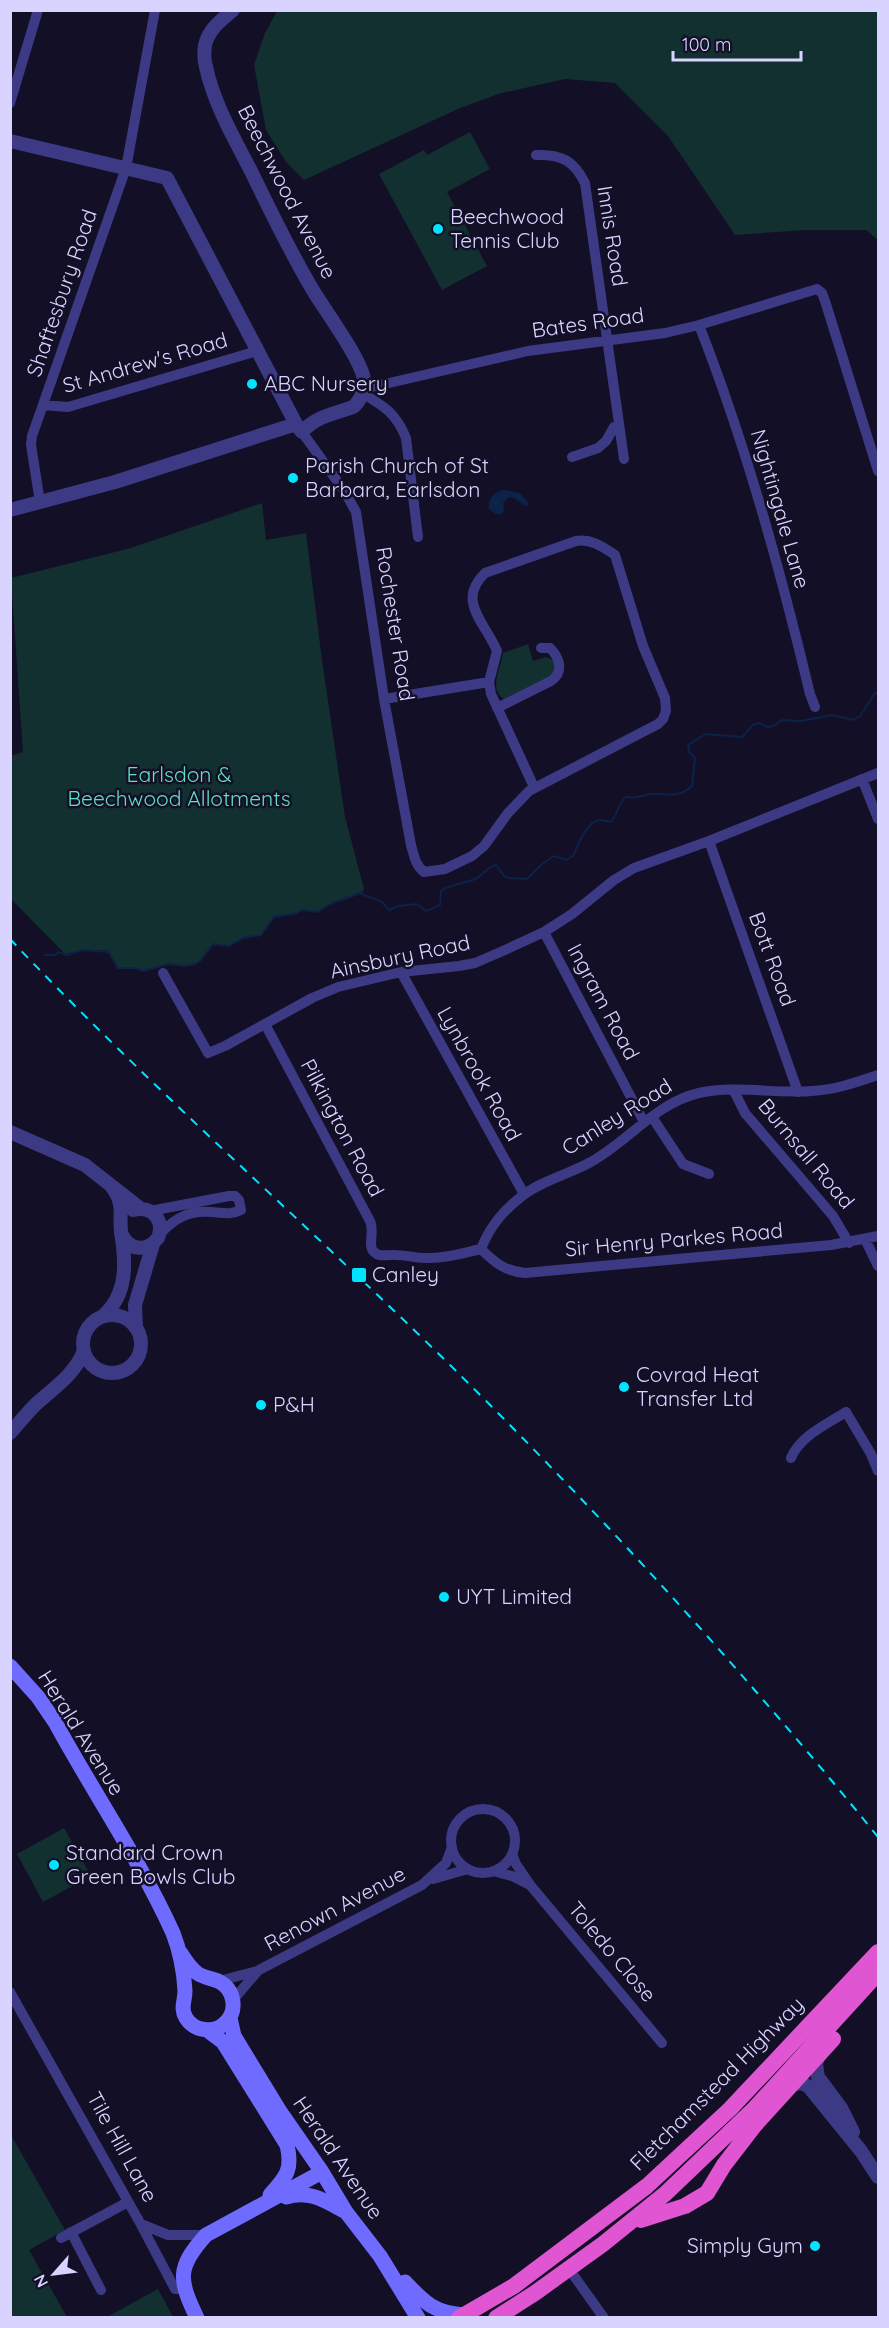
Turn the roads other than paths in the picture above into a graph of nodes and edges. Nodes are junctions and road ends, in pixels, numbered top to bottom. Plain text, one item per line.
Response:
1 (38, 10) edge
2 (155, 10) edge
3 (233, 10) edge
4 (10, 103) edge
5 (10, 141) edge
6 (536, 155) dead end
7 (126, 168) junction
8 (699, 325) junction
9 (608, 340) junction
10 (257, 351) junction
11 (362, 391) junction
12 (43, 405) junction
13 (618, 426) junction
14 (299, 428) junction
15 (572, 457) dead end
16 (624, 459) dead end
17 (879, 471) edge
18 (40, 502) junction
19 (10, 510) edge
20 (418, 537) dead end
21 (541, 648) dead end
22 (489, 682) junction
23 (384, 699) junction
24 (815, 707) dead end
25 (498, 708) junction
26 (879, 773) edge
27 (862, 779) junction
28 (534, 787) junction
29 (879, 819) edge
30 (709, 841) junction
31 (544, 932) junction
32 (400, 972) junction
33 (164, 973) dead end
34 (265, 1024) junction
35 (879, 1075) edge
36 (734, 1091) junction
37 (798, 1092) junction
38 (648, 1120) junction
39 (10, 1132) edge
40 (709, 1174) dead end
41 (108, 1181) junction
42 (524, 1194) junction
43 (145, 1210) junction
44 (122, 1228) junction
45 (879, 1236) edge
46 (156, 1239) junction
47 (865, 1239) junction
48 (849, 1243) junction
49 (481, 1249) junction
50 (879, 1266) edge
51 (103, 1316) junction
52 (136, 1328) junction
53 (84, 1351) junction
54 (96, 1369) junction
55 (60, 1384) junction
56 (10, 1433) edge
57 (875, 1453) edge
58 (790, 1458) dead end
59 (879, 1471) edge
60 (10, 1666) edge
61 (452, 1846) junction
62 (512, 1854) junction
63 (468, 1869) junction
64 (493, 1871) junction
65 (429, 1880) junction
66 (531, 1886) junction
67 (180, 1952) junction
68 (879, 1952) edge
69 (257, 1971) junction
70 (214, 1980) junction
71 (873, 1980) edge
72 (10, 1992) edge
73 (185, 1993) junction
74 (233, 2000) junction
75 (230, 2018) junction
76 (207, 2030) junction
77 (662, 2043) dead end
78 (818, 2057) junction
79 (807, 2083) junction
80 (322, 2172) junction
81 (879, 2177) edge
82 (128, 2202) junction
83 (260, 2205) junction
84 (346, 2212) junction
85 (141, 2224) junction
86 (630, 2224) junction
87 (71, 2232) junction
88 (206, 2235) junction
89 (61, 2238) dead end
90 (380, 2256) junction
91 (569, 2269) junction
92 (179, 2289) junction
93 (101, 2290) dead end
94 (462, 2316) edge
95 (197, 2318) edge
96 (204, 2318) edge
97 (418, 2318) edge
98 (496, 2318) edge
99 (604, 2318) edge

1 - 4 street
2 - 7 street, Shaftesbury Road
3 - 11 street, Beechwood Avenue
5 - 7 street, Rochester Road
6 - 9 street, Innis Road
7 - 10 street, Rochester Road
7 - 12 street, Shaftesbury Road
8 - 9 street, Bates Road
8 - 17 street, Bates Road
8 - 24 street, Nightingale Lane
9 - 11 street, Bates Road
9 - 13 street, Innis Road
10 - 12 street, St Andrew's Road
10 - 14 street, Rochester Road
11 - 14 street
11 - 20 street
12 - 18 street, Shaftesbury Road
13 - 15 street
13 - 16 street, Innis Road
14 - 18 street
14 - 23 street, Rochester Road
18 - 19 street
21 - 25 street
22 - 23 street
22 - 25 street
22 - 28 street, Rochester Road
23 - 28 street, Rochester Road
25 - 28 street
26 - 27 street, Ainsbury Road
27 - 29 street
27 - 30 street, Ainsbury Road
30 - 31 street, Ainsbury Road
30 - 37 street, Bott Road
31 - 32 street, Ainsbury Road
31 - 38 street, Ingram Road
32 - 34 street, Ainsbury Road
32 - 42 street, Lynbrook Road
33 - 34 street, Ainsbury Road
34 - 49 street, Pilkington Road
35 - 37 street, Canley Road
36 - 37 street, Canley Road
36 - 38 street, Canley Road
36 - 48 street, Burnsall Road
38 - 40 street, Ingram Road
38 - 42 street, Canley Road
39 - 41 street
41 - 43 street
41 - 44 street
42 - 49 street, Canley Road
43 - 44 street
43 - 46 street
43 - 46 street
44 - 46 street
44 - 51 street
45 - 47 street, Sir Henry Parkes Road
46 - 52 street
47 - 48 street, Sir Henry Parkes Road
47 - 50 street
48 - 49 street, Sir Henry Parkes Road
51 - 52 street
51 - 53 street
52 - 54 street
53 - 54 street
53 - 55 street
54 - 55 street
55 - 56 street
57 - 58 street
57 - 59 street
60 - 67 main road, Herald Avenue
61 - 62 street
61 - 63 street
61 - 65 street, Renown Avenue
62 - 64 street
62 - 66 street, Toledo Close
63 - 64 street
63 - 65 street, Renown Avenue
64 - 66 street, Toledo Close
65 - 69 street, Renown Avenue
66 - 77 street, Toledo Close
67 - 70 main road, Herald Avenue
67 - 73 main road, Herald Avenue
68 - 94 highway, Fletchamstead Highway
69 - 70 street, Renown Avenue
69 - 74 street, Renown Avenue
70 - 73 main road
70 - 74 main road, Herald Avenue
71 - 78 highway
71 - 86 highway, Fletchamstead Highway
72 - 82 street, Tile Hill Lane
73 - 76 main road, Herald Avenue
74 - 75 main road, Herald Avenue
75 - 76 main road
75 - 80 main road, Herald Avenue
76 - 83 main road, Herald Avenue
78 - 79 highway
78 - 79 street
79 - 81 street
79 - 86 highway
80 - 83 main road
80 - 84 main road, Herald Avenue
82 - 85 street, Tile Hill Lane
82 - 87 street
83 - 84 main road
83 - 88 main road
84 - 90 main road, Herald Avenue
85 - 88 street
85 - 92 street, Tile Hill Lane
86 - 91 highway, Fletchamstead Highway
87 - 89 street
87 - 93 street
88 - 92 main road
90 - 94 main road
90 - 97 main road, Herald Avenue
91 - 98 highway, Fletchamstead Highway
91 - 99 street
92 - 95 main road, Tile Hill Lane
92 - 96 main road

